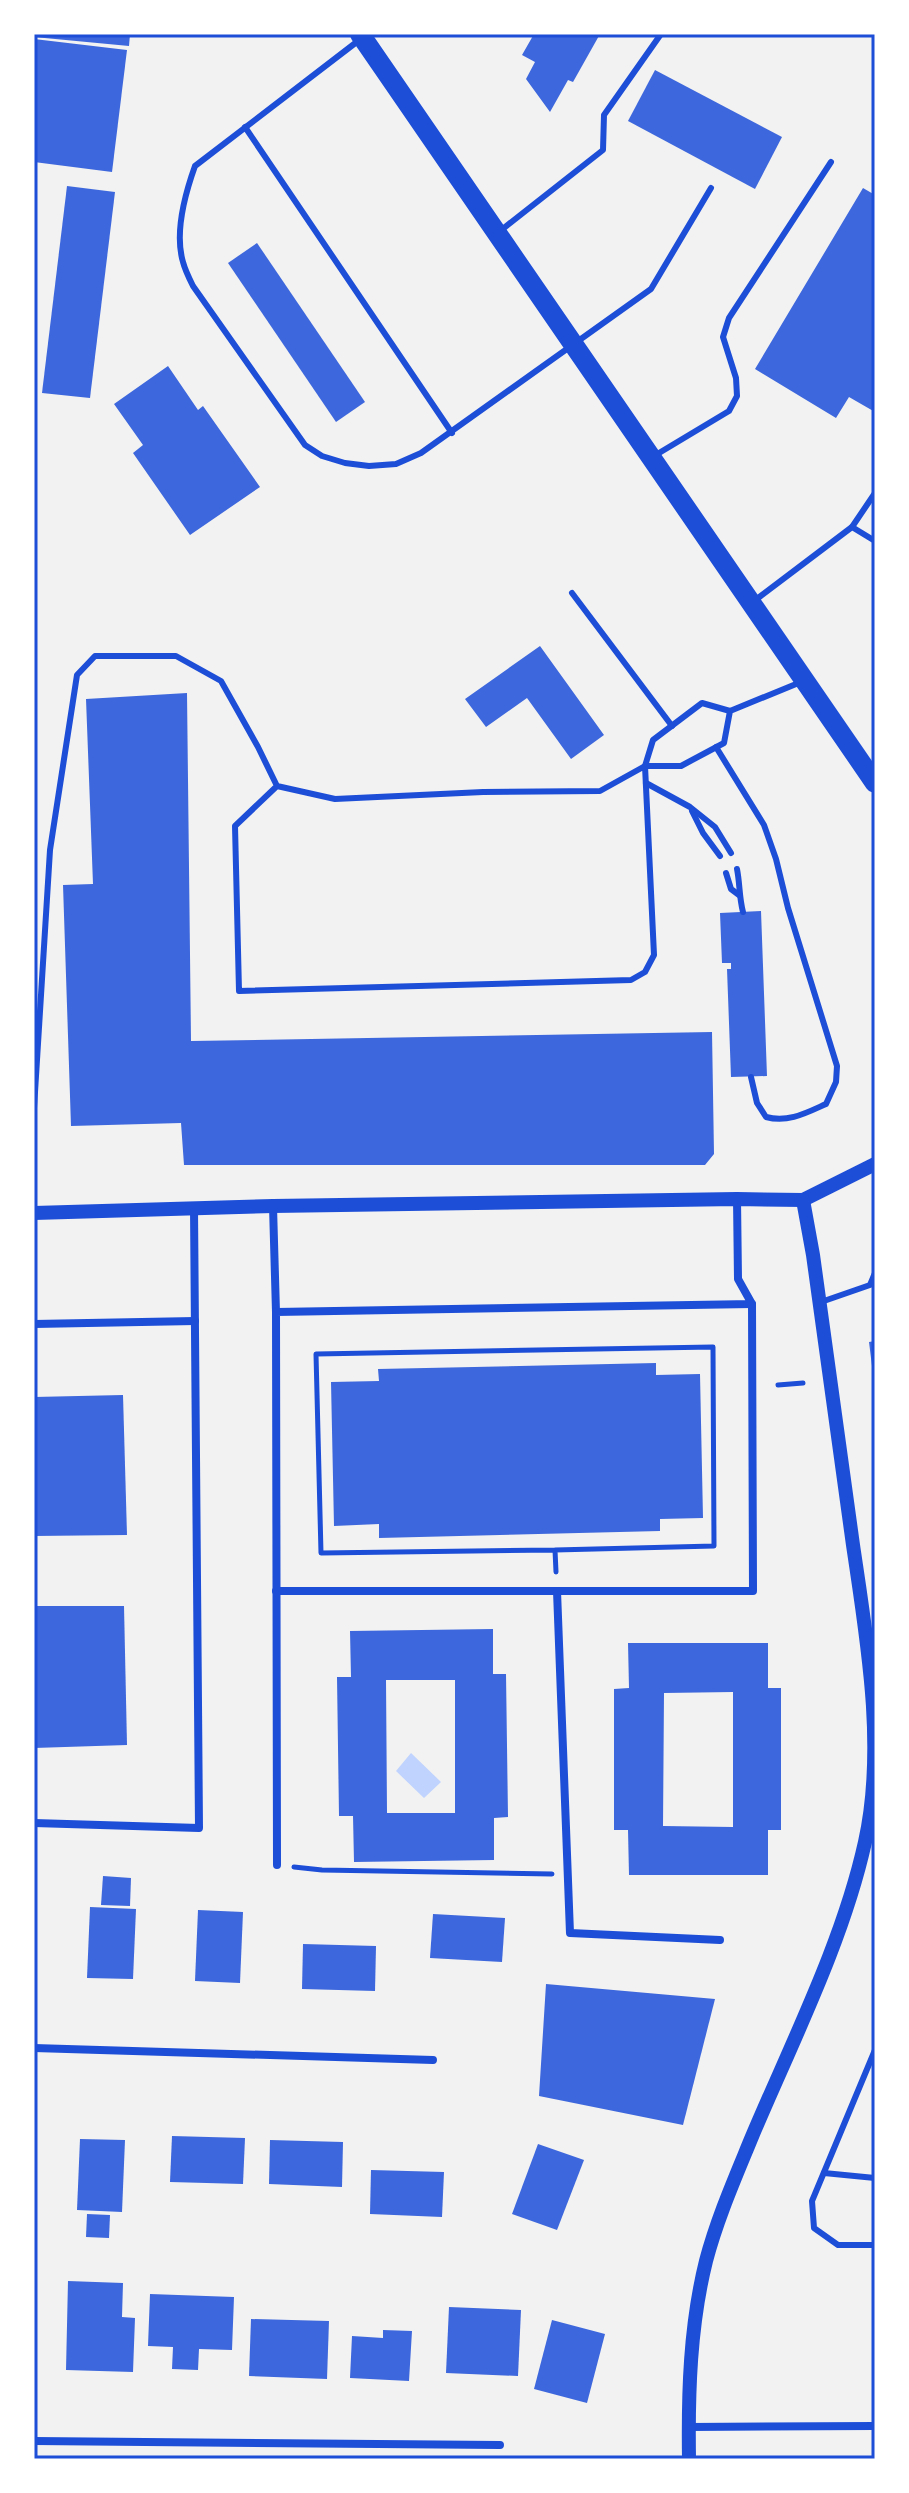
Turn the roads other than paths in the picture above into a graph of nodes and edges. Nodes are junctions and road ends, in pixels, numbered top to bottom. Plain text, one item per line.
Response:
1 (661, 34) edge
2 (363, 35) edge
3 (245, 127) junction
4 (831, 162) dead end
5 (711, 188) dead end
6 (497, 234) junction
7 (573, 344) junction
8 (452, 433) junction
9 (651, 458) junction
10 (875, 493) edge
11 (852, 527) junction
12 (875, 541) edge
13 (572, 593) dead end
14 (751, 603) junction
15 (805, 680) junction
16 (730, 711) junction
17 (672, 726) junction
18 (716, 747) junction
19 (645, 766) junction
20 (646, 783) junction
21 (875, 783) edge
22 (277, 786) junction
23 (690, 807) junction
24 (731, 853) dead end
25 (720, 856) dead end
26 (737, 869) dead end
27 (726, 873) dead end
28 (739, 895) junction
29 (743, 912) dead end
30 (751, 1077) dead end
31 (34, 1108) edge
32 (875, 1164) edge
33 (737, 1199) junction
34 (803, 1200) junction
35 (273, 1206) junction
36 (194, 1208) junction
37 (34, 1213) edge
38 (875, 1273) edge
39 (820, 1303) junction
40 (752, 1304) junction
41 (276, 1312) junction
42 (195, 1321) junction
43 (34, 1324) edge
44 (276, 1591) junction
45 (557, 1591) junction
46 (34, 1823) edge
47 (870, 1841) edge
48 (277, 1865) road end
49 (720, 1940) dead end
50 (34, 2048) edge
51 (875, 2050) edge
52 (433, 2060) dead end
53 (824, 2173) junction
54 (875, 2178) edge
55 (875, 2245) edge
56 (875, 2426) edge
57 (689, 2427) junction
58 (34, 2441) edge
59 (500, 2445) dead end
60 (689, 2459) edge

1 - 6 lane
2 - 3 lane
2 - 6 main road
3 - 8 lane
3 - 8 lane
4 - 9 lane
5 - 7 lane
6 - 7 main road
7 - 8 lane
7 - 9 main road
9 - 14 main road
10 - 11 lane
11 - 12 lane
11 - 14 lane
13 - 17 lane
14 - 15 main road
15 - 16 lane
15 - 21 main road
16 - 17 lane
16 - 18 lane
17 - 19 lane
18 - 19 lane
18 - 30 lane
19 - 20 lane
19 - 22 lane
20 - 22 lane
20 - 23 lane
22 - 31 lane
23 - 24 lane
23 - 25 lane
26 - 28 lane
27 - 28 lane
28 - 29 lane
32 - 34 street
33 - 34 street
33 - 35 street
33 - 40 street
34 - 39 street
35 - 36 street
35 - 41 street
36 - 37 street
36 - 42 street
38 - 39 lane
39 - 47 street
40 - 41 street
40 - 45 street
41 - 44 street
42 - 43 street
42 - 46 street
44 - 45 street
44 - 48 street
45 - 49 street
47 - 57 street
50 - 52 street
51 - 53 lane
53 - 54 lane
53 - 55 lane
56 - 57 street
57 - 60 street
58 - 59 street

